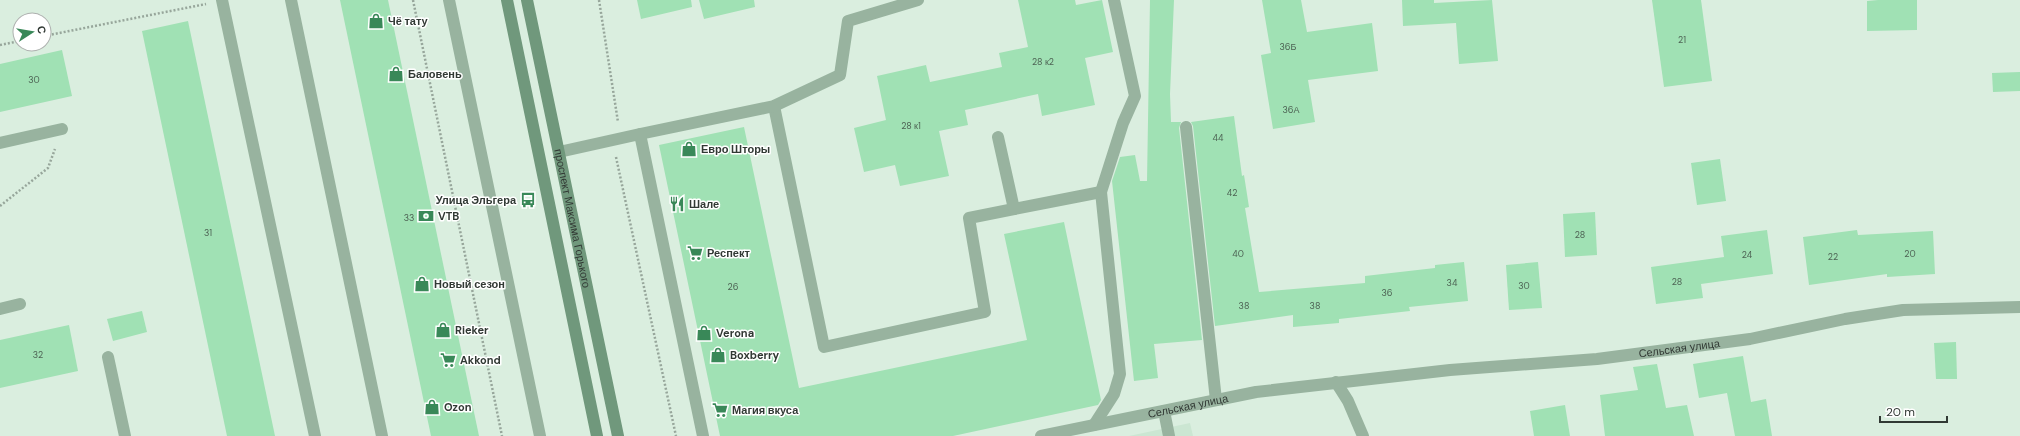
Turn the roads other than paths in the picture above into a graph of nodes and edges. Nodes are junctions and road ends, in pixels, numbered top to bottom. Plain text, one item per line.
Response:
1 (222, 0) edge
2 (291, 0) edge
3 (449, 0) edge
4 (507, 0) edge
5 (527, 0) edge
6 (918, 0) edge
7 (1114, 0) edge
8 (774, 106) junction
9 (1186, 127) dead end
10 (62, 129) road end
11 (640, 134) junction
12 (998, 137) dead end
13 (0, 143) edge
14 (559, 152) junction
15 (1101, 192) junction
16 (1014, 209) junction
17 (20, 304) dead end
18 (2020, 307) edge
19 (0, 309) edge
20 (108, 357) dead end
21 (1336, 382) junction
22 (1216, 400) junction
23 (1164, 411) junction
24 (1094, 425) junction
25 (126, 436) edge
26 (315, 436) edge
27 (382, 436) edge
28 (540, 436) edge
29 (597, 436) edge
30 (618, 436) edge
31 (703, 436) edge
32 (1041, 436) edge
33 (1169, 436) edge
34 (1363, 436) edge

1 - 26 street
2 - 27 street
3 - 28 street
4 - 29 main road, проспект Максима Горького
5 - 14 main road, проспект Максима Горького
6 - 8 street
7 - 15 street
8 - 11 street
8 - 16 street
9 - 22 street
10 - 13 street
11 - 14 street
11 - 31 street
12 - 16 street
14 - 30 main road, проспект Максима Горького
15 - 16 street
15 - 24 street
17 - 19 street
18 - 21 street, Сельская улица
20 - 25 street
21 - 22 street, Сельская улица
21 - 34 street
22 - 23 street, Сельская улица
23 - 24 street, Сельская улица
23 - 33 street
24 - 32 street, Сельская улица

